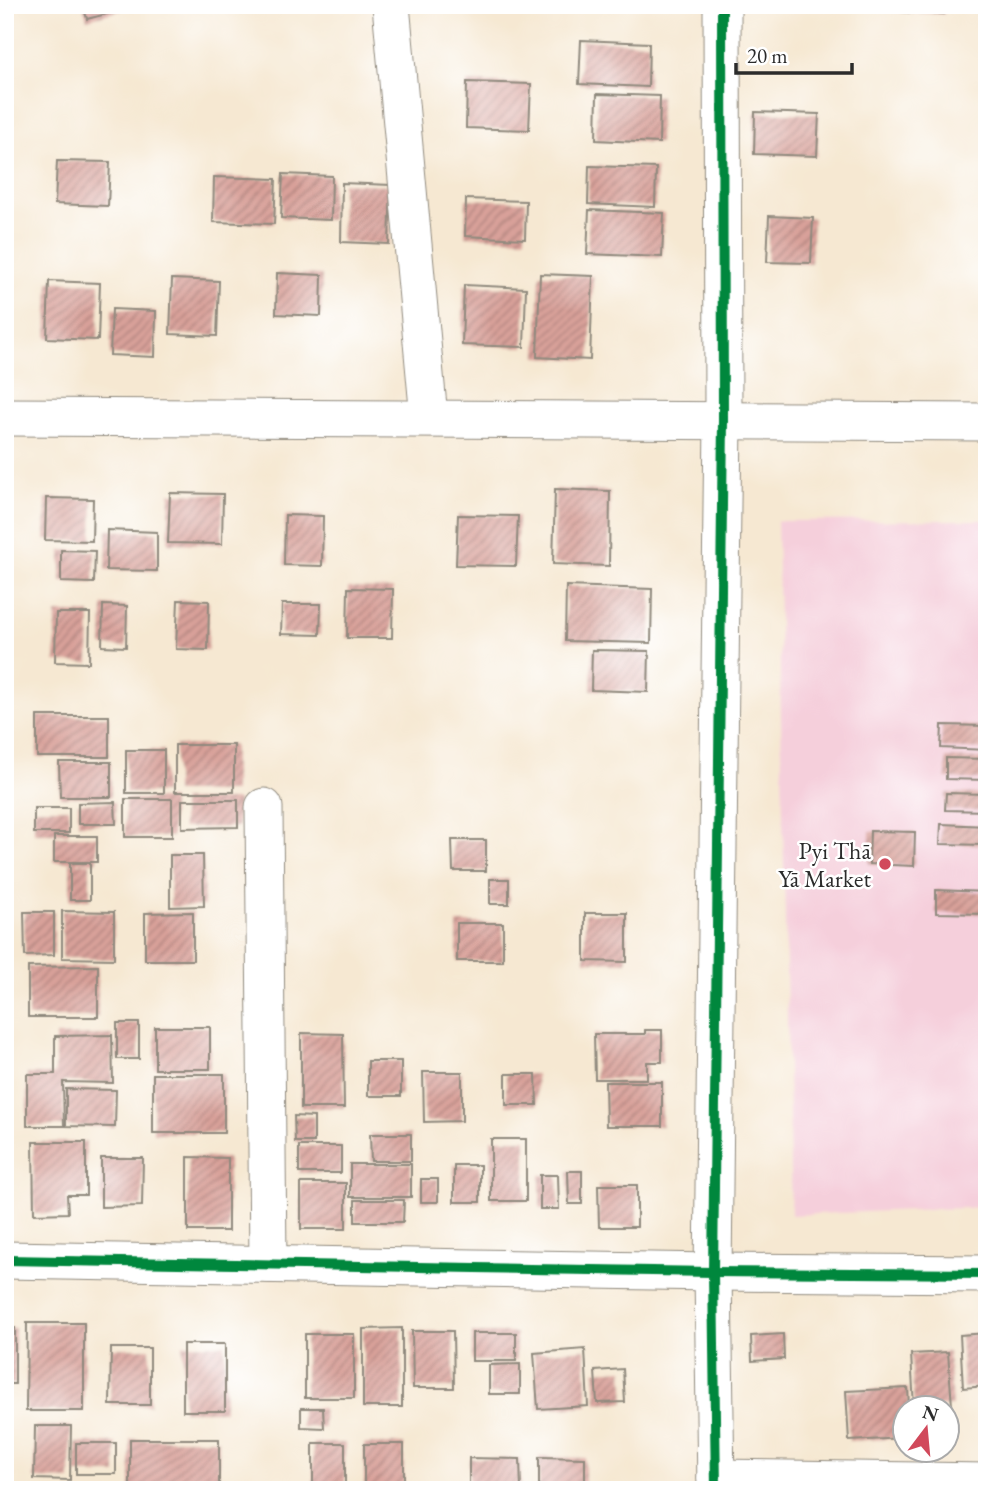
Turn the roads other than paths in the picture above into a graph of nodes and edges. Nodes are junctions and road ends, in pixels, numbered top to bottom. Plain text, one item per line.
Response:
1 (391, 5) edge
2 (722, 5) edge
3 (5, 417) edge
4 (429, 418) junction
5 (723, 419) junction
6 (987, 422) edge
7 (264, 807) dead end
8 (5, 1260) edge
9 (268, 1264) junction
10 (713, 1272) junction
11 (987, 1274) edge
12 (987, 1482) edge
13 (716, 1484) edge

1 - 4 street
2 - 5 street
3 - 4 street
4 - 5 street
5 - 6 street
5 - 10 street
7 - 9 street
8 - 9 street
9 - 10 street
10 - 11 street
10 - 13 street
12 - 13 street

